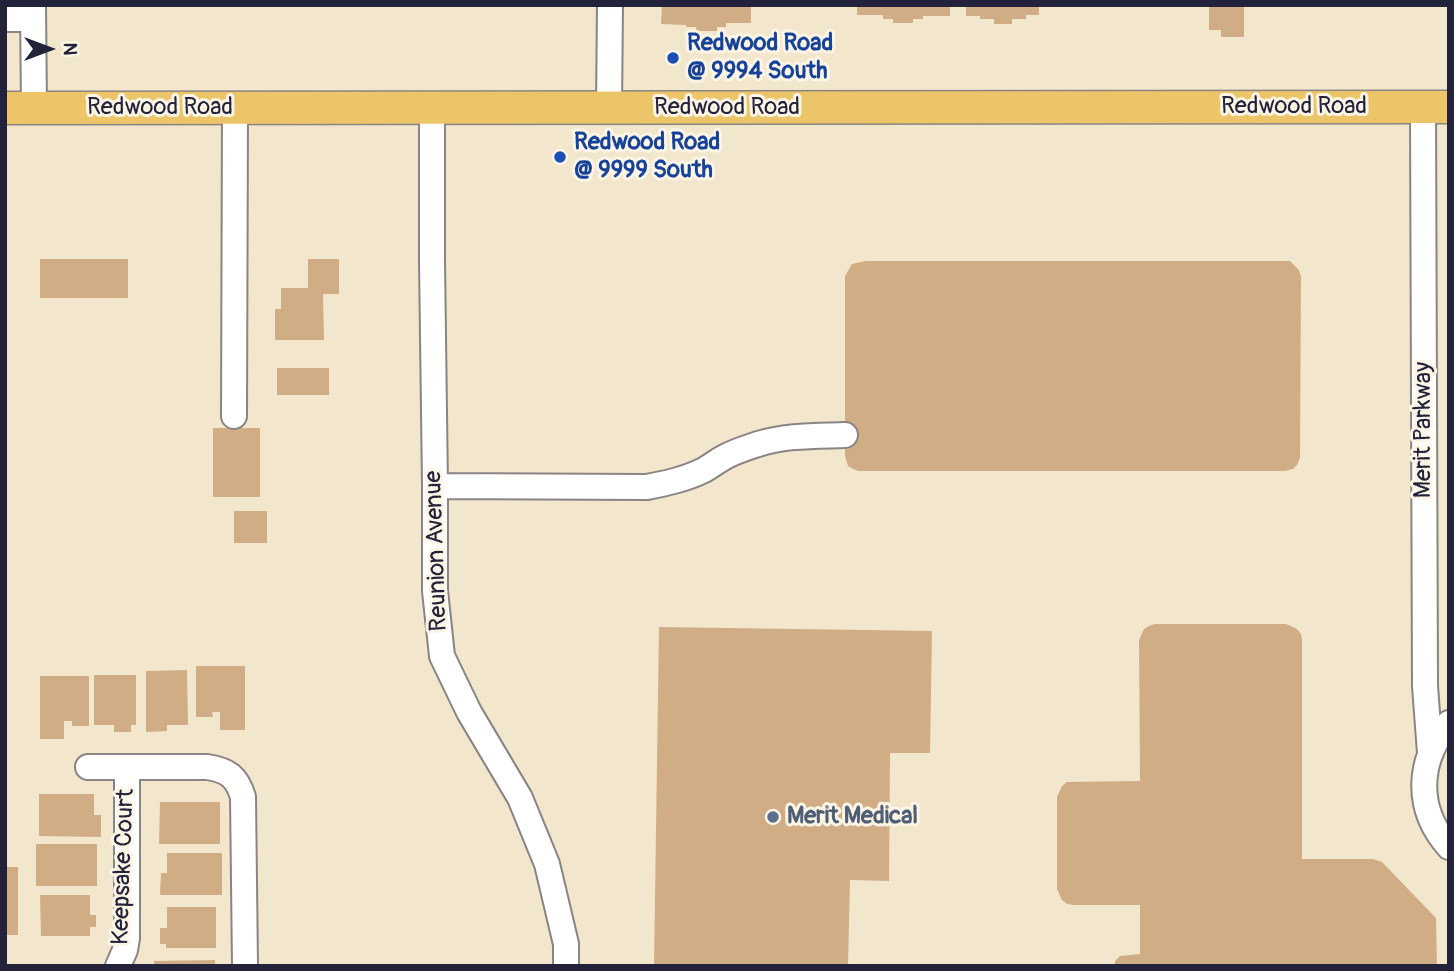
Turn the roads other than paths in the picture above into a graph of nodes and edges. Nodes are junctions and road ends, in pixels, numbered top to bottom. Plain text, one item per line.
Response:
1 (610, 5) edge
2 (33, 12) edge
3 (5, 19) edge
4 (1436, 107) edge
5 (20, 108) edge
6 (235, 108) junction
7 (432, 108) junction
8 (609, 108) junction
9 (233, 416) dead end
10 (845, 435) dead end
11 (435, 486) junction
12 (1437, 550) edge
13 (1449, 723) edge
14 (1430, 752) junction
15 (88, 767) dead end
16 (127, 767) junction
17 (1449, 847) edge
18 (118, 966) edge
19 (245, 966) edge
20 (566, 966) edge

1 - 8 street
2 - 3 street
2 - 5 street
4 - 8 main road, Redwood Road
4 - 12 street, Merit Parkway
5 - 6 main road, Redwood Road
6 - 7 main road, Redwood Road
6 - 9 street
7 - 8 main road, Redwood Road
7 - 11 street, Reunion Avenue
10 - 11 street
11 - 20 street, Reunion Avenue
12 - 14 street, Merit Parkway
13 - 14 street, Merit Parkway
14 - 17 street, Merit Parkway
15 - 16 street, Keepsake Court
16 - 18 street, Keepsake Court
16 - 19 street, Keepsake Court

